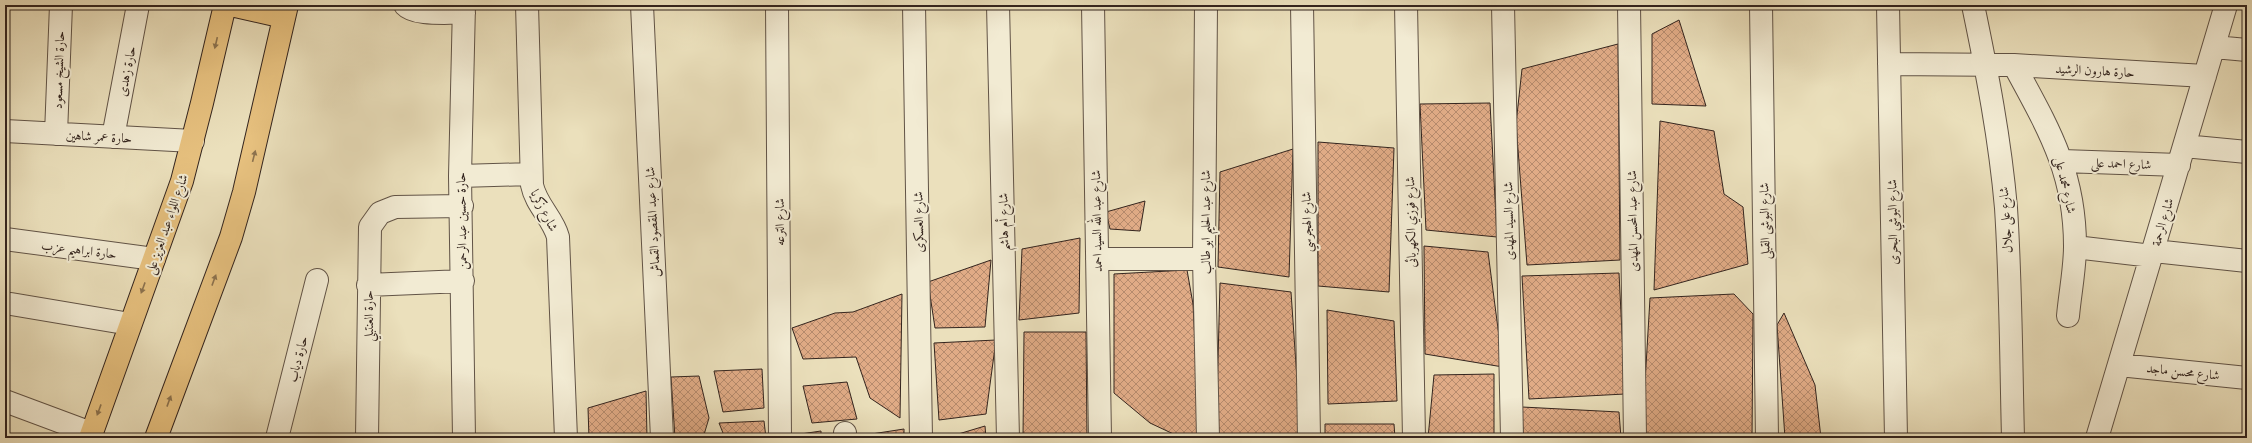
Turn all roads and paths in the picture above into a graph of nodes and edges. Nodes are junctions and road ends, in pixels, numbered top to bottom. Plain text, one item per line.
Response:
1 (61, 5) edge
2 (138, 5) edge
3 (225, 5) edge
4 (230, 5) edge
5 (405, 5) edge
6 (527, 5) edge
7 (642, 5) edge
8 (777, 5) edge
9 (914, 5) edge
10 (998, 5) edge
11 (1093, 5) edge
12 (1206, 5) edge
13 (1302, 5) edge
14 (1406, 5) edge
15 (1503, 5) edge
16 (1629, 5) edge
17 (1761, 5) edge
18 (1888, 5) edge
19 (1973, 5) edge
20 (2226, 5) edge
21 (464, 9) edge
22 (286, 11) edge
23 (2214, 47) junction
24 (2247, 50) edge
25 (1889, 64) junction
26 (1986, 65) junction
27 (2014, 65) junction
28 (2205, 76) junction
29 (5, 131) edge
30 (56, 134) junction
31 (113, 137) junction
32 (193, 141) junction
33 (2247, 152) edge
34 (2182, 155) junction
35 (2062, 161) junction
36 (531, 174) junction
37 (460, 176) junction
38 (462, 206) junction
39 (5, 240) edge
40 (2075, 247) junction
41 (2153, 254) junction
42 (154, 259) junction
43 (1097, 259) junction
44 (1204, 259) junction
45 (2247, 261) edge
46 (317, 280) dead end
47 (463, 281) junction
48 (368, 285) junction
49 (10, 304) dead end
50 (2068, 316) dead end
51 (130, 324) junction
52 (2119, 365) junction
53 (2247, 378) edge
54 (5, 400) edge
55 (90, 436) edge
56 (156, 438) edge
57 (277, 438) edge
58 (367, 438) edge
59 (464, 438) edge
60 (566, 438) edge
61 (662, 438) edge
62 (780, 438) edge
63 (921, 438) edge
64 (1008, 438) edge
65 (1100, 438) edge
66 (1208, 438) edge
67 (1309, 438) edge
68 (1414, 438) edge
69 (1512, 438) edge
70 (1635, 438) edge
71 (1767, 438) edge
72 (1896, 438) edge
73 (2013, 438) edge
74 (2097, 438) edge

1 - 30 street, حارة الشيخ مسعود
2 - 31 street, حارة زهدى
3 -> 32 main road, شارع اللواء عبد العزيز على
4 - 22 main road
5 - 21 street
6 - 36 street, شارع زكريا
7 - 61 street, شارع عبد المقصود القماش
8 - 62 street, شارع الترعه
9 - 63 street, شارع العسكرى
10 - 64 street, شارع أم هاشم
11 - 43 street, شارع عبد الله السيد احمد
12 - 44 street, شارع عبد الحليم ابو طالب
13 - 67 street, شارع الهجرسي
14 - 68 street, شارع فوزي الكهربائى
15 - 69 street, شارع السيد المهدى
16 - 70 street, شارع عبد المحسن المهدى
17 - 71 street, شارع البوشى القبلى
18 - 25 street, شارع البوشي البحرى
19 - 26 street, شارع على جلال
20 - 23 street, شارع الرحمة
21 - 37 street, حارة حسين عبد الرحمن
56 -> 22 main road
23 - 24 street
23 - 28 street, شارع الرحمة
25 - 26 street, حارة هارون الرشيد
25 - 72 street, شارع البوشي البحرى
26 - 27 street, حارة هارون الرشيد
26 - 73 street, شارع على جلال
27 - 28 street, حارة هارون الرشيد
27 - 35 street, شارع محمد على
28 - 34 street, شارع الرحمة
29 - 30 street, حارة عمر شاهين
30 - 31 street, حارة عمر شاهين
31 - 32 street, حارة عمر شاهين
32 - 42 main road, شارع اللواء عبد العزيز على
33 - 34 street, شارع احمد على
34 - 35 street, شارع احمد على
34 - 41 street, شارع الرحمة
35 - 40 street, شارع محمد على
36 - 37 street
36 - 60 street, شارع زكريا
37 - 38 street, حارة حسين عبد الرحمن
38 - 47 street, حارة حسين عبد الرحمن
38 - 48 street, حارة العنتبلي
39 - 42 street, حارة ابراهيم عزب
40 - 41 street
40 - 50 street, شارع محمد على
41 - 45 street
41 - 52 street, شارع الرحمة
42 -> 51 main road, شارع اللواء عبد العزيز على
43 - 44 street
43 - 65 street, شارع عبد الله السيد احمد
44 - 66 street, شارع عبد الحليم ابو طالب
46 - 57 street, حارة دياب
47 - 48 street
47 - 59 street, حارة حسين عبد الرحمن
48 - 58 street, حارة العنتبلي
49 - 51 street
51 -> 55 main road, شارع اللواء عبد العزيز على
52 - 53 street, شارع محسن ماجد
52 - 74 street, شارع الرحمة
54 - 55 street

